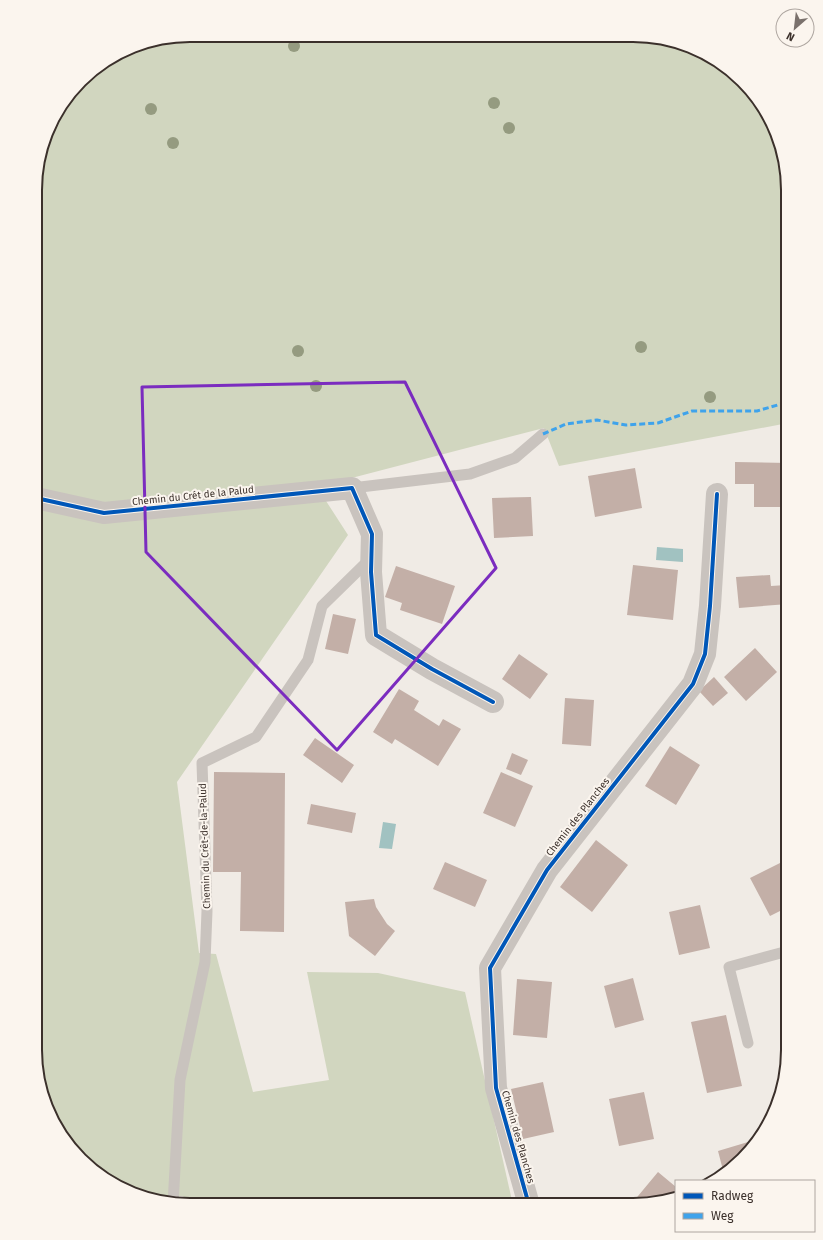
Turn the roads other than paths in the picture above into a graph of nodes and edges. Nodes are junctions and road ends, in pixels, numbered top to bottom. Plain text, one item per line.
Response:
1 (543, 434) dead end
2 (352, 488) junction
3 (717, 494) dead end
4 (42, 499) edge
5 (372, 557) junction
6 (493, 702) dead end
7 (781, 954) edge
8 (748, 1043) dead end
9 (173, 1197) edge
10 (527, 1198) edge

1 - 2 lane, Chemin du Crét de la Palud
2 - 4 street, Chemin du Crét de la Palud
2 - 5 street
3 - 10 street, Chemin des Planches
5 - 6 street
5 - 9 lane, Chemin du Crêt-de-la-Palud
7 - 8 lane

